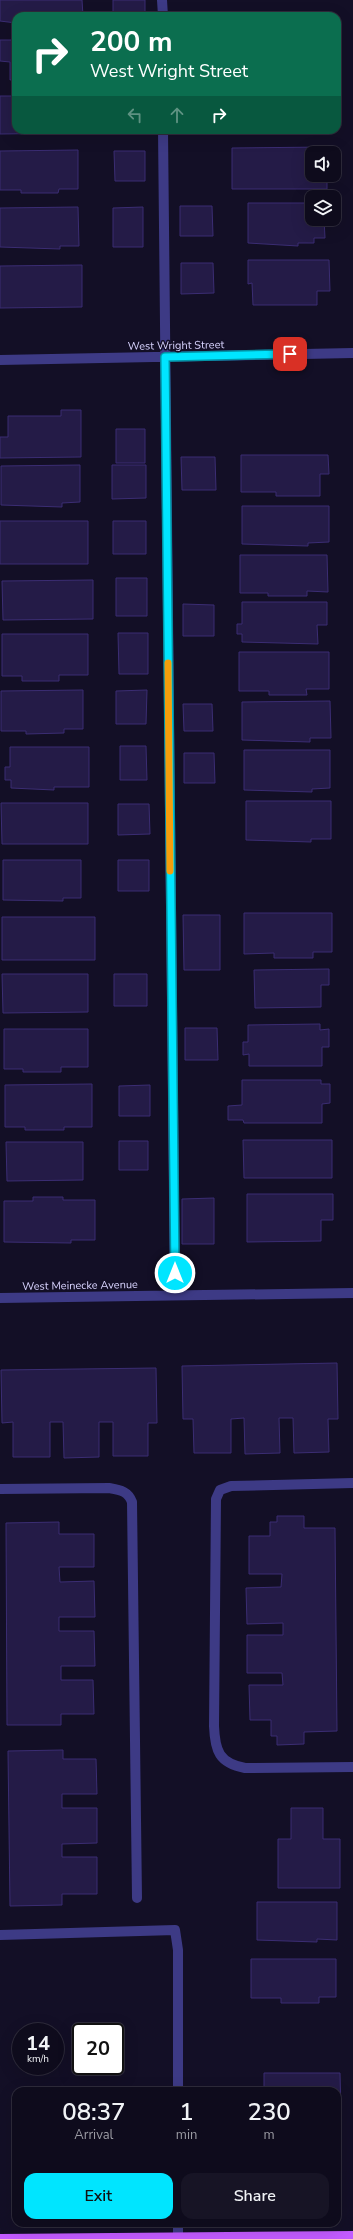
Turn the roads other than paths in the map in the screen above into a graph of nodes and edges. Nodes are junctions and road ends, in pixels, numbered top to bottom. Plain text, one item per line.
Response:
1 (162, 0) edge
2 (162, 12) edge
3 (163, 134) edge
4 (353, 353) edge
5 (165, 357) junction
6 (0, 360) edge
7 (353, 1293) edge
8 (175, 1295) junction
9 (0, 1298) edge
10 (353, 1483) edge
11 (0, 1489) edge
12 (353, 1767) edge
13 (137, 1898) dead end
14 (0, 1934) edge
15 (178, 2087) edge
16 (178, 2227) edge
17 (353, 2236) edge
18 (178, 2237) junction
19 (0, 2239) edge

1 - 2 street
3 - 5 street
4 - 5 street, West Wright Street
5 - 6 street, West Wright Street
5 - 8 street
7 - 8 street, West Meinecke Avenue
8 - 9 street, West Meinecke Avenue
10 - 12 street
11 - 13 street
14 - 15 street
16 - 18 street
17 - 18 main road
18 - 19 main road

